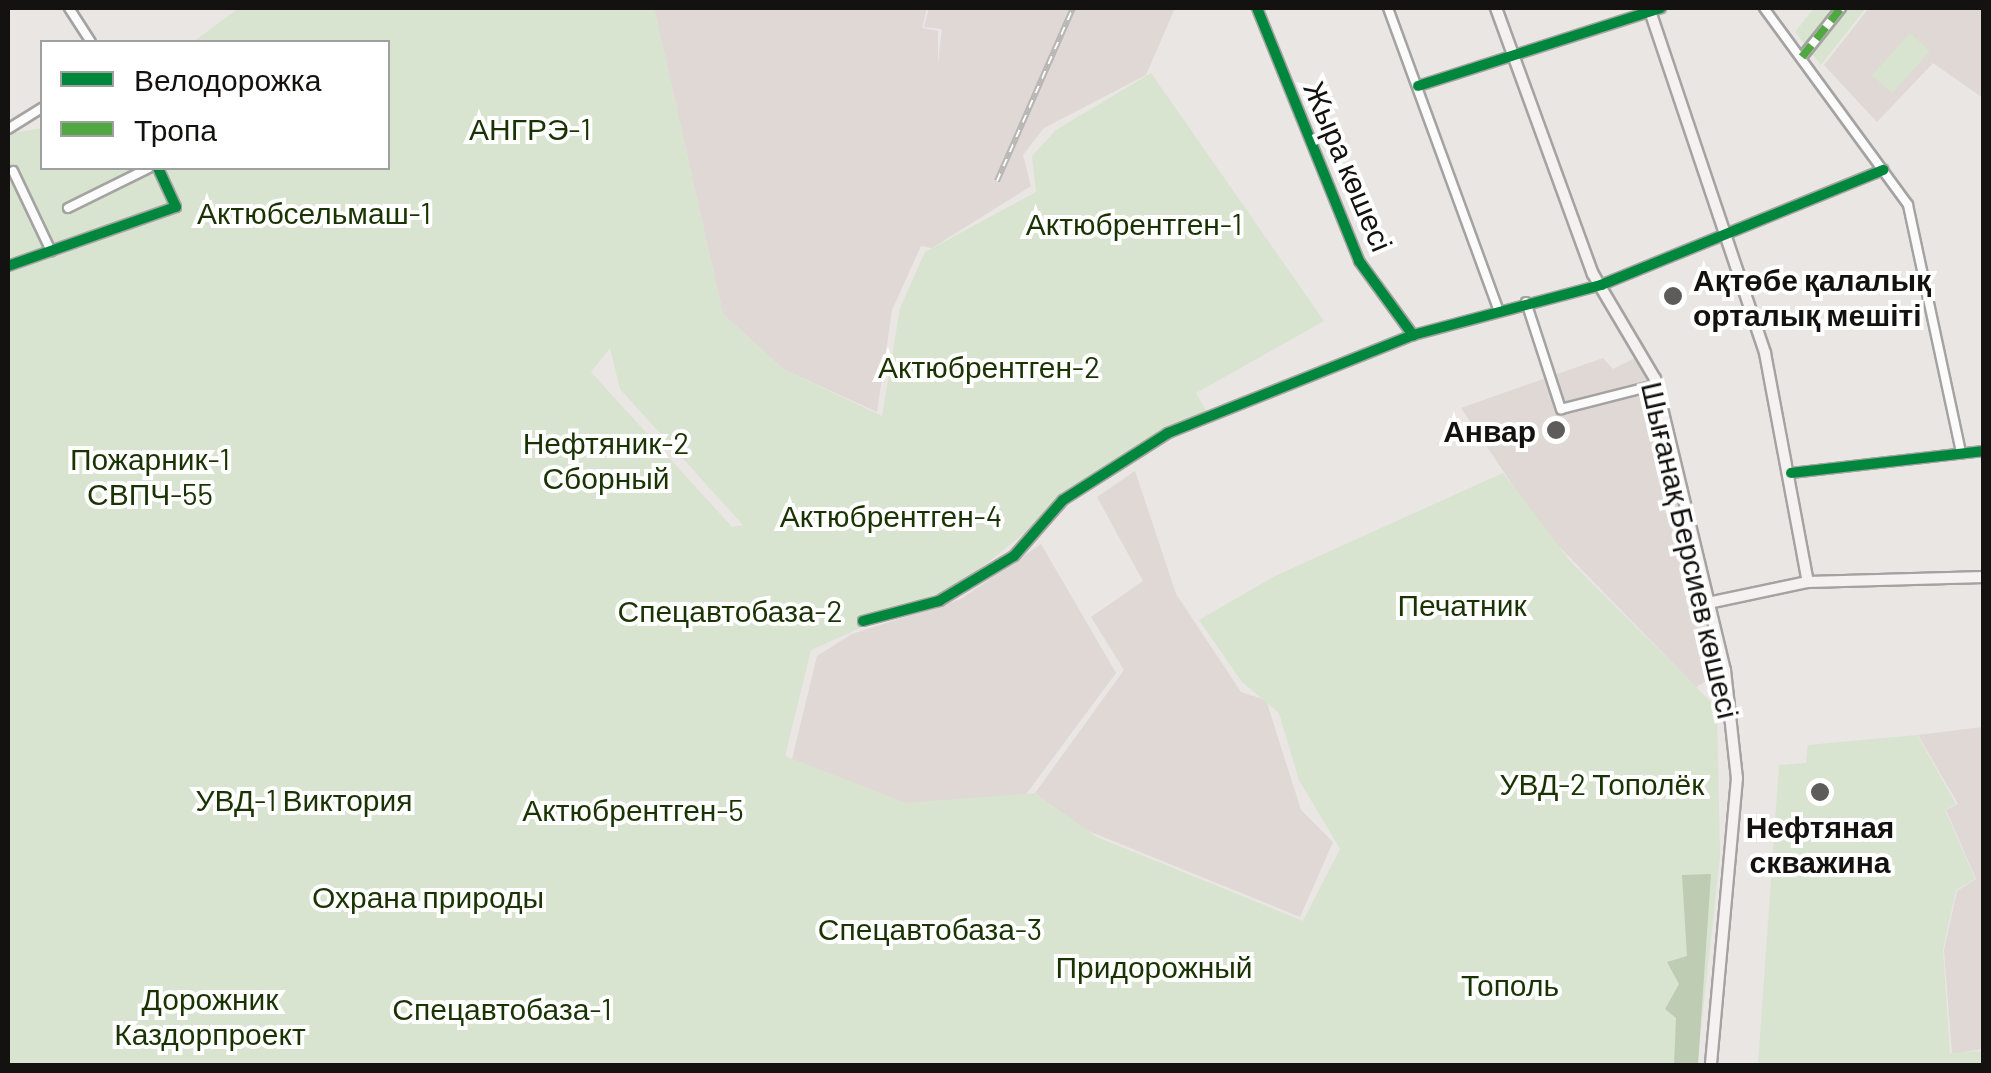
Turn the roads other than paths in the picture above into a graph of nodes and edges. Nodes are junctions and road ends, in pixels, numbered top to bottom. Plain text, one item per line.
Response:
1 (68, 8) edge
2 (1256, 8) edge
3 (1388, 8) edge
4 (1496, 8) edge
5 (1764, 8) edge
6 (1840, 8) edge
7 (1653, 9) edge
8 (91, 40) edge
9 (1802, 57) junction
10 (1513, 59) junction
11 (1418, 86) junction
12 (40, 109) edge
13 (8, 128) edge
14 (145, 170) edge
15 (159, 170) edge
16 (1883, 170) junction
17 (13, 172) dead end
18 (68, 208) dead end
19 (1727, 233) junction
20 (51, 251) junction
21 (8, 266) edge
22 (1601, 285) junction
23 (1526, 302) junction
24 (1498, 309) junction
25 (1413, 336) junction
26 (1656, 385) junction
27 (1984, 451) edge
28 (1961, 453) junction
29 (1790, 473) junction
30 (1984, 577) edge
31 (1808, 582) junction
32 (1708, 602) junction
33 (863, 622) dead end
34 (1711, 1066) edge

1 - 8 street
2 - 25 street, Жыра көшесі
3 - 11 street
4 - 10 street, Шығанақ Берсиев көшесі
5 - 9 street
6 - 9 street
7 - 10 street
7 - 19 street
9 - 16 street
10 - 11 street
10 - 22 street, Шығанақ Берсиев көшесі
11 - 24 street
12 - 13 street
14 - 18 street
15 - 20 street
16 - 19 street
16 - 28 street
17 - 20 street
19 - 22 street
19 - 29 street
20 - 21 street
22 - 23 street
22 - 26 street, Шығанақ Берсиев көшесі
23 - 24 street
23 - 26 street
24 - 25 street
25 - 33 street
26 - 32 street, Шығанақ Берсиев көшесі
27 - 28 street
28 - 29 street
29 - 31 street
30 - 31 street
31 - 32 street
32 - 34 street, Шығанақ Берсиев көшесі

